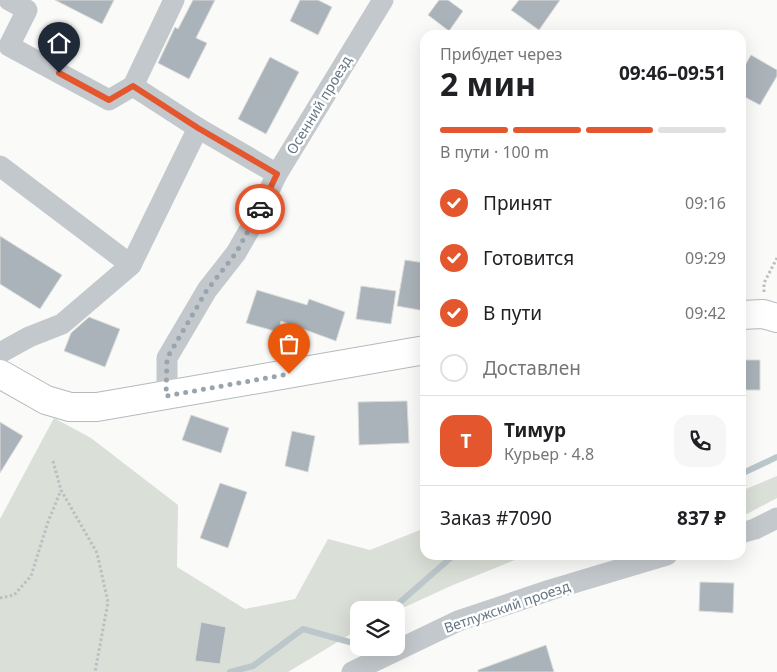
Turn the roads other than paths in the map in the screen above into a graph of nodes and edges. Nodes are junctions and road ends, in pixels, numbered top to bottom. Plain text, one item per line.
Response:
1 (9, 0) edge
2 (174, 0) edge
3 (383, 0) edge
4 (4, 54) edge
5 (133, 86) junction
6 (198, 128) junction
7 (0, 166) edge
8 (277, 174) junction
9 (130, 265) junction
10 (420, 351) edge
11 (0, 353) edge
12 (0, 374) edge
13 (166, 396) junction
14 (777, 518) edge
15 (746, 532) edge
16 (650, 560) edge
17 (352, 672) edge

1 - 4 street
2 - 5 street
3 - 8 street, Осенний проезд
4 - 5 street
5 - 6 street
6 - 8 street
6 - 9 street
7 - 9 street
8 - 13 street, Осенний проезд
9 - 11 street
10 - 13 main road
12 - 13 main road
14 - 15 street
16 - 17 street, Ветлужский проезд

